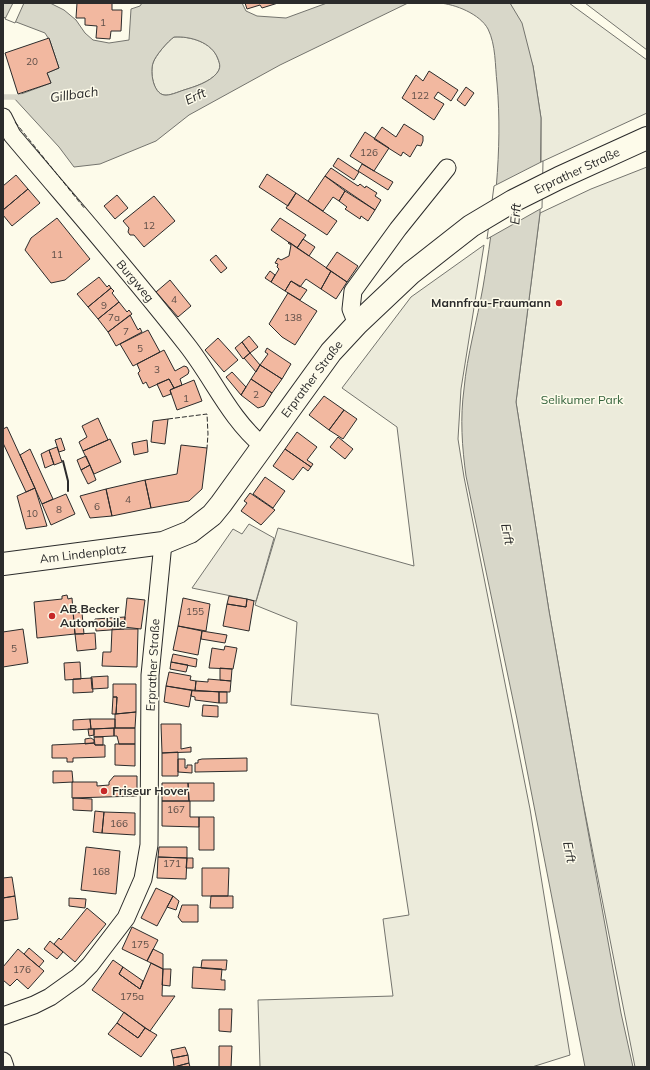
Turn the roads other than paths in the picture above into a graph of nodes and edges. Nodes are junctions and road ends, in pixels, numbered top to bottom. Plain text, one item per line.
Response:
1 (3, 117) edge
2 (647, 138) edge
3 (447, 168) dead end
4 (357, 324) junction
5 (263, 446) junction
6 (163, 543) junction
7 (3, 564) edge
8 (3, 1016) edge
9 (3, 1061) edge
10 (5, 1067) edge

1 - 5 street, Burgweg
2 - 4 main road, Erprather Straße
3 - 4 street
4 - 5 main road, Erprather Straße
5 - 6 main road, Erprather Straße
6 - 7 main road, Am Lindenplatz
6 - 8 street, Erprather Straße
9 - 10 street

